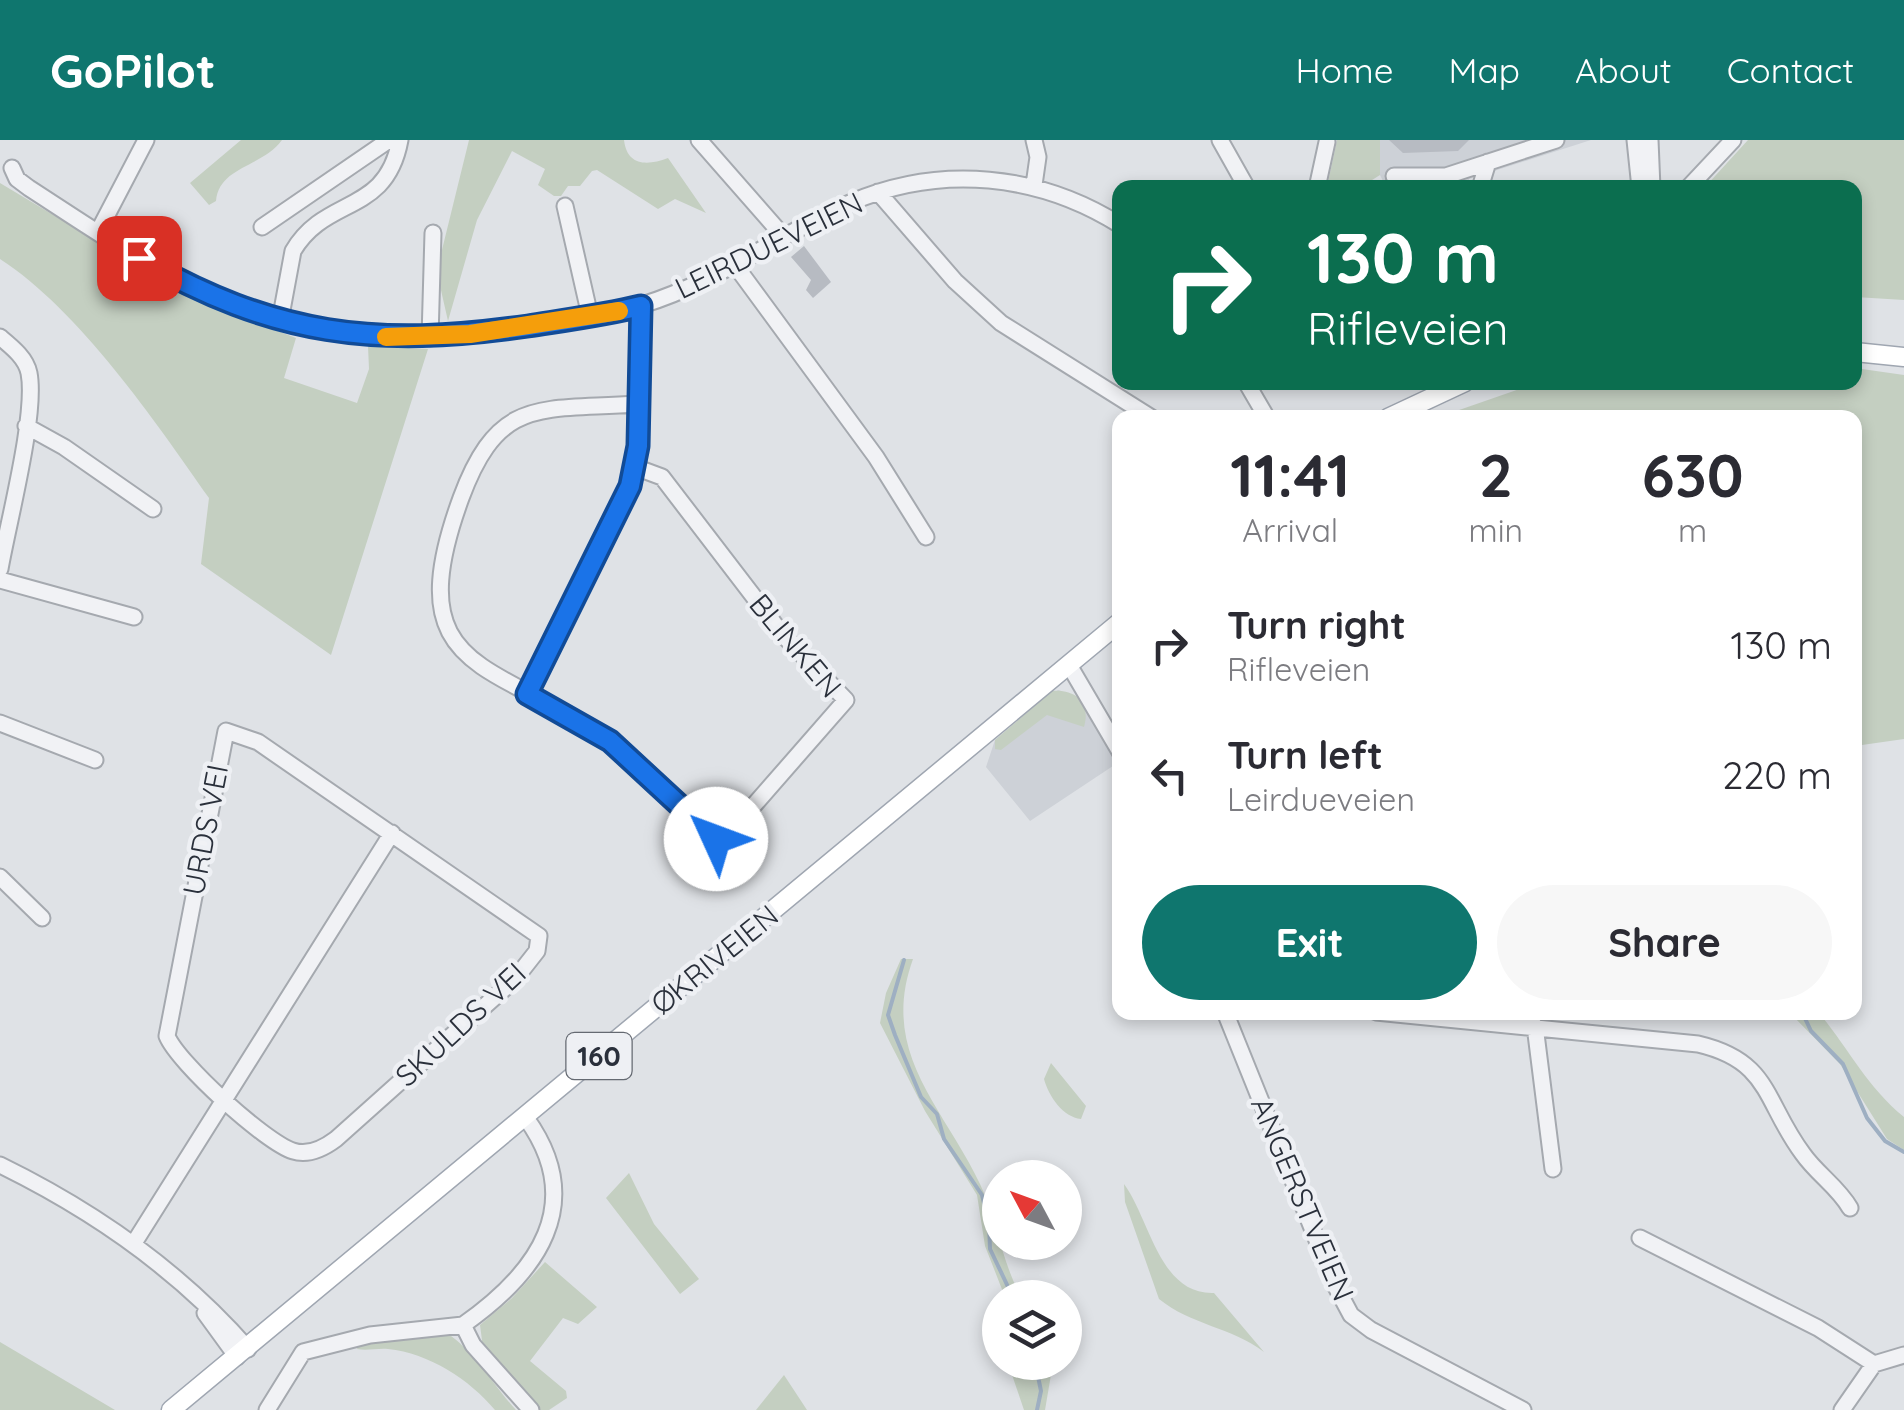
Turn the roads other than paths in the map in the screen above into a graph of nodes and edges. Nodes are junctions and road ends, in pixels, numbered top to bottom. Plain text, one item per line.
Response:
1 (146, 140) edge
2 (390, 140) edge
3 (400, 140) edge
4 (699, 140) edge
5 (1034, 140) edge
6 (1220, 140) edge
7 (1556, 140) edge
8 (1635, 140) edge
9 (1650, 140) edge
10 (1733, 140) edge
11 (1327, 142) edge
12 (1488, 162) junction
13 (12, 168) dead end
14 (1394, 176) dead end
15 (1242, 180) edge
16 (1319, 180) edge
17 (1482, 180) edge
18 (1639, 180) edge
19 (1652, 180) edge
20 (1696, 180) edge
21 (1034, 185) junction
22 (878, 192) junction
23 (565, 206) dead end
24 (1112, 220) edge
25 (262, 228) dead end
26 (98, 232) junction
27 (433, 233) dead end
28 (784, 237) junction
29 (735, 265) junction
30 (641, 306) junction
31 (590, 316) junction
32 (280, 321) junction
33 (0, 337) edge
34 (430, 338) junction
35 (1862, 353) edge
36 (1904, 357) edge
37 (1449, 390) edge
38 (636, 404) junction
39 (1139, 410) edge
40 (1405, 410) edge
41 (26, 426) junction
42 (635, 467) junction
43 (153, 509) dead end
44 (926, 536) dead end
45 (0, 568) edge
46 (0, 580) edge
47 (134, 617) dead end
48 (1112, 629) edge
49 (1069, 665) junction
50 (527, 694) junction
51 (0, 723) edge
52 (1112, 738) edge
53 (95, 760) dead end
54 (392, 834) junction
55 (0, 877) edge
56 (42, 918) dead end
57 (1228, 1020) edge
58 (1467, 1020) edge
59 (1535, 1026) junction
60 (224, 1100) junction
61 (526, 1118) junction
62 (0, 1165) edge
63 (1553, 1169) dead end
64 (1850, 1208) dead end
65 (1640, 1238) dead end
66 (134, 1243) junction
67 (463, 1325) junction
68 (243, 1353) junction
69 (1904, 1355) edge
70 (1874, 1364) junction
71 (171, 1410) edge
72 (268, 1410) edge
73 (531, 1410) edge
74 (1523, 1410) edge
75 (1842, 1410) edge

1 - 26 street
2 - 25 street
3 - 32 street
4 - 28 street
5 - 21 street
6 - 15 street
7 - 12 street
8 - 18 street
9 - 19 street
10 - 20 street
11 - 16 street
12 - 14 street
12 - 17 street
13 - 26 street, LEIRDUEVEIEN
21 - 22 street, LEIRDUEVEIEN
21 - 24 street, LEIRDUEVEIEN
22 - 28 street, LEIRDUEVEIEN
22 - 39 street
23 - 31 street
26 - 32 street, LEIRDUEVEIEN
27 - 34 street
28 - 29 street, LEIRDUEVEIEN
29 - 30 street, LEIRDUEVEIEN
29 - 44 street
30 - 31 street, LEIRDUEVEIEN
30 - 38 street
31 - 34 street, LEIRDUEVEIEN
32 - 34 street, LEIRDUEVEIEN
33 - 41 street
35 - 36 main road
37 - 40 main road
38 - 42 street
38 - 50 street, BLINKEN
41 - 43 street
41 - 45 street
42 - 50 street
42 - 50 street, BLINKEN
46 - 47 street
48 - 49 main road, ØKRIVEIEN / 160
49 - 52 street
49 - 61 main road, ØKRIVEIEN / 160
51 - 53 street
54 - 60 street
54 - 60 street, URDS VEI
54 - 60 street, SKULDS VEI
55 - 56 street
57 - 74 street, ANGERSTVEIEN
58 - 59 street
59 - 63 street
59 - 64 street
60 - 66 street
61 - 67 street
61 - 68 main road, ØKRIVEIEN / 160
62 - 66 street
65 - 70 street
66 - 68 street
67 - 72 street
67 - 73 street
68 - 71 main road, ØKRIVEIEN / 160
69 - 70 street
70 - 75 street

